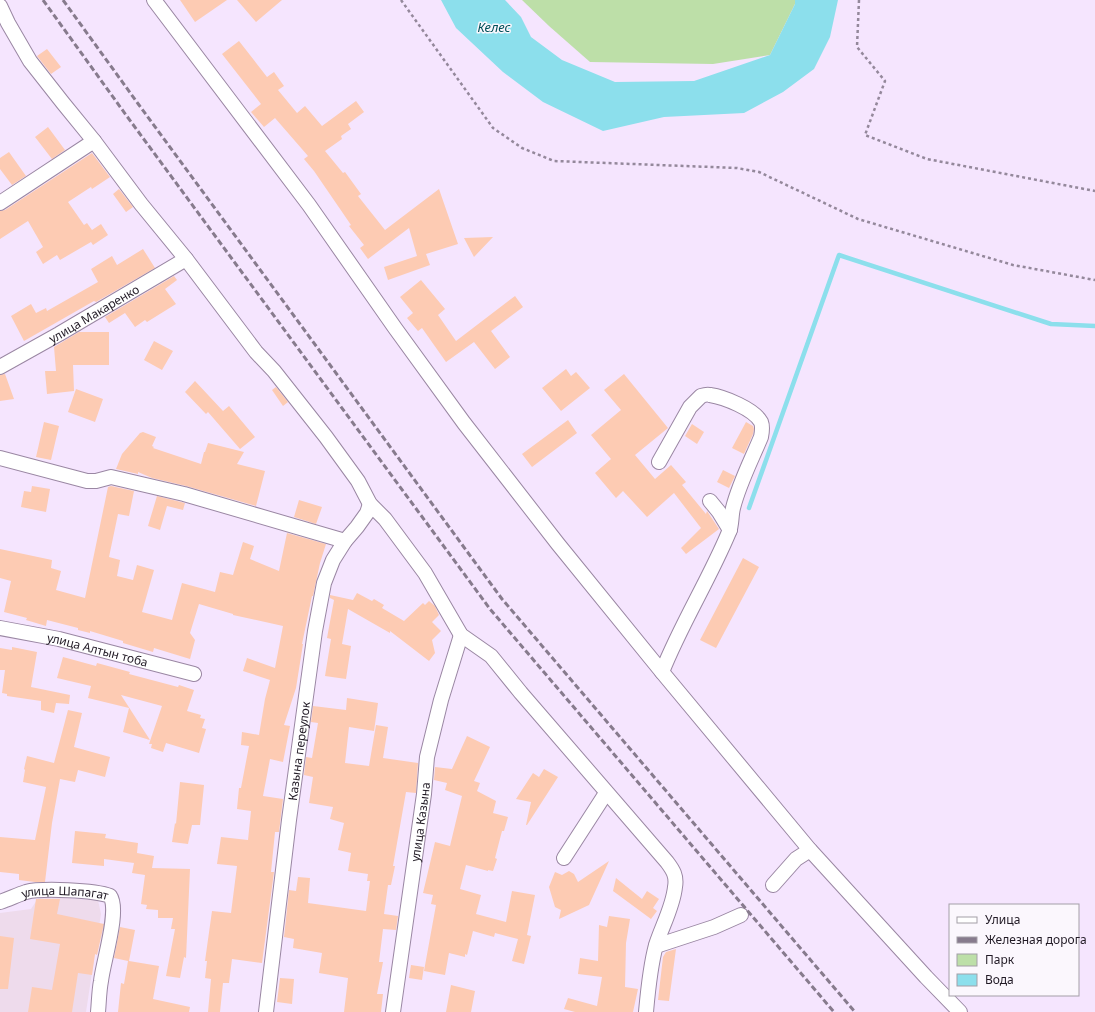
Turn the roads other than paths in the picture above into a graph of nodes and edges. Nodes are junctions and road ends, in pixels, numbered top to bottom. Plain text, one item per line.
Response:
1 (154, 0) edge
2 (0, 6) edge
3 (94, 140) junction
4 (0, 203) edge
5 (186, 260) junction
6 (0, 367) edge
7 (0, 458) edge
8 (658, 462) dead end
9 (710, 501) dead end
10 (370, 504) junction
11 (730, 530) junction
12 (345, 541) junction
13 (0, 628) edge
14 (461, 635) junction
15 (662, 672) junction
16 (194, 674) dead end
17 (606, 793) junction
18 (810, 850) junction
19 (564, 858) dead end
20 (773, 885) dead end
21 (0, 902) edge
22 (741, 915) dead end
23 (656, 946) junction
24 (98, 1012) edge
25 (266, 1012) edge
26 (394, 1012) edge
27 (646, 1012) edge
28 (960, 1012) edge

1 - 15 street
2 - 3 street
3 - 4 street
3 - 5 street
5 - 6 street, улица Макаренко
5 - 10 street
7 - 12 street
8 - 11 street
9 - 11 street
10 - 12 street, Казына переулок
10 - 14 street
11 - 15 street
12 - 25 street, Казына переулок
13 - 16 street, улица Алтын тоба
14 - 17 street
14 - 26 street, улица Казына
15 - 18 street
17 - 19 street
17 - 23 street
18 - 20 street
18 - 28 street
21 - 24 street, улица Шапагат
22 - 23 street
23 - 27 street

